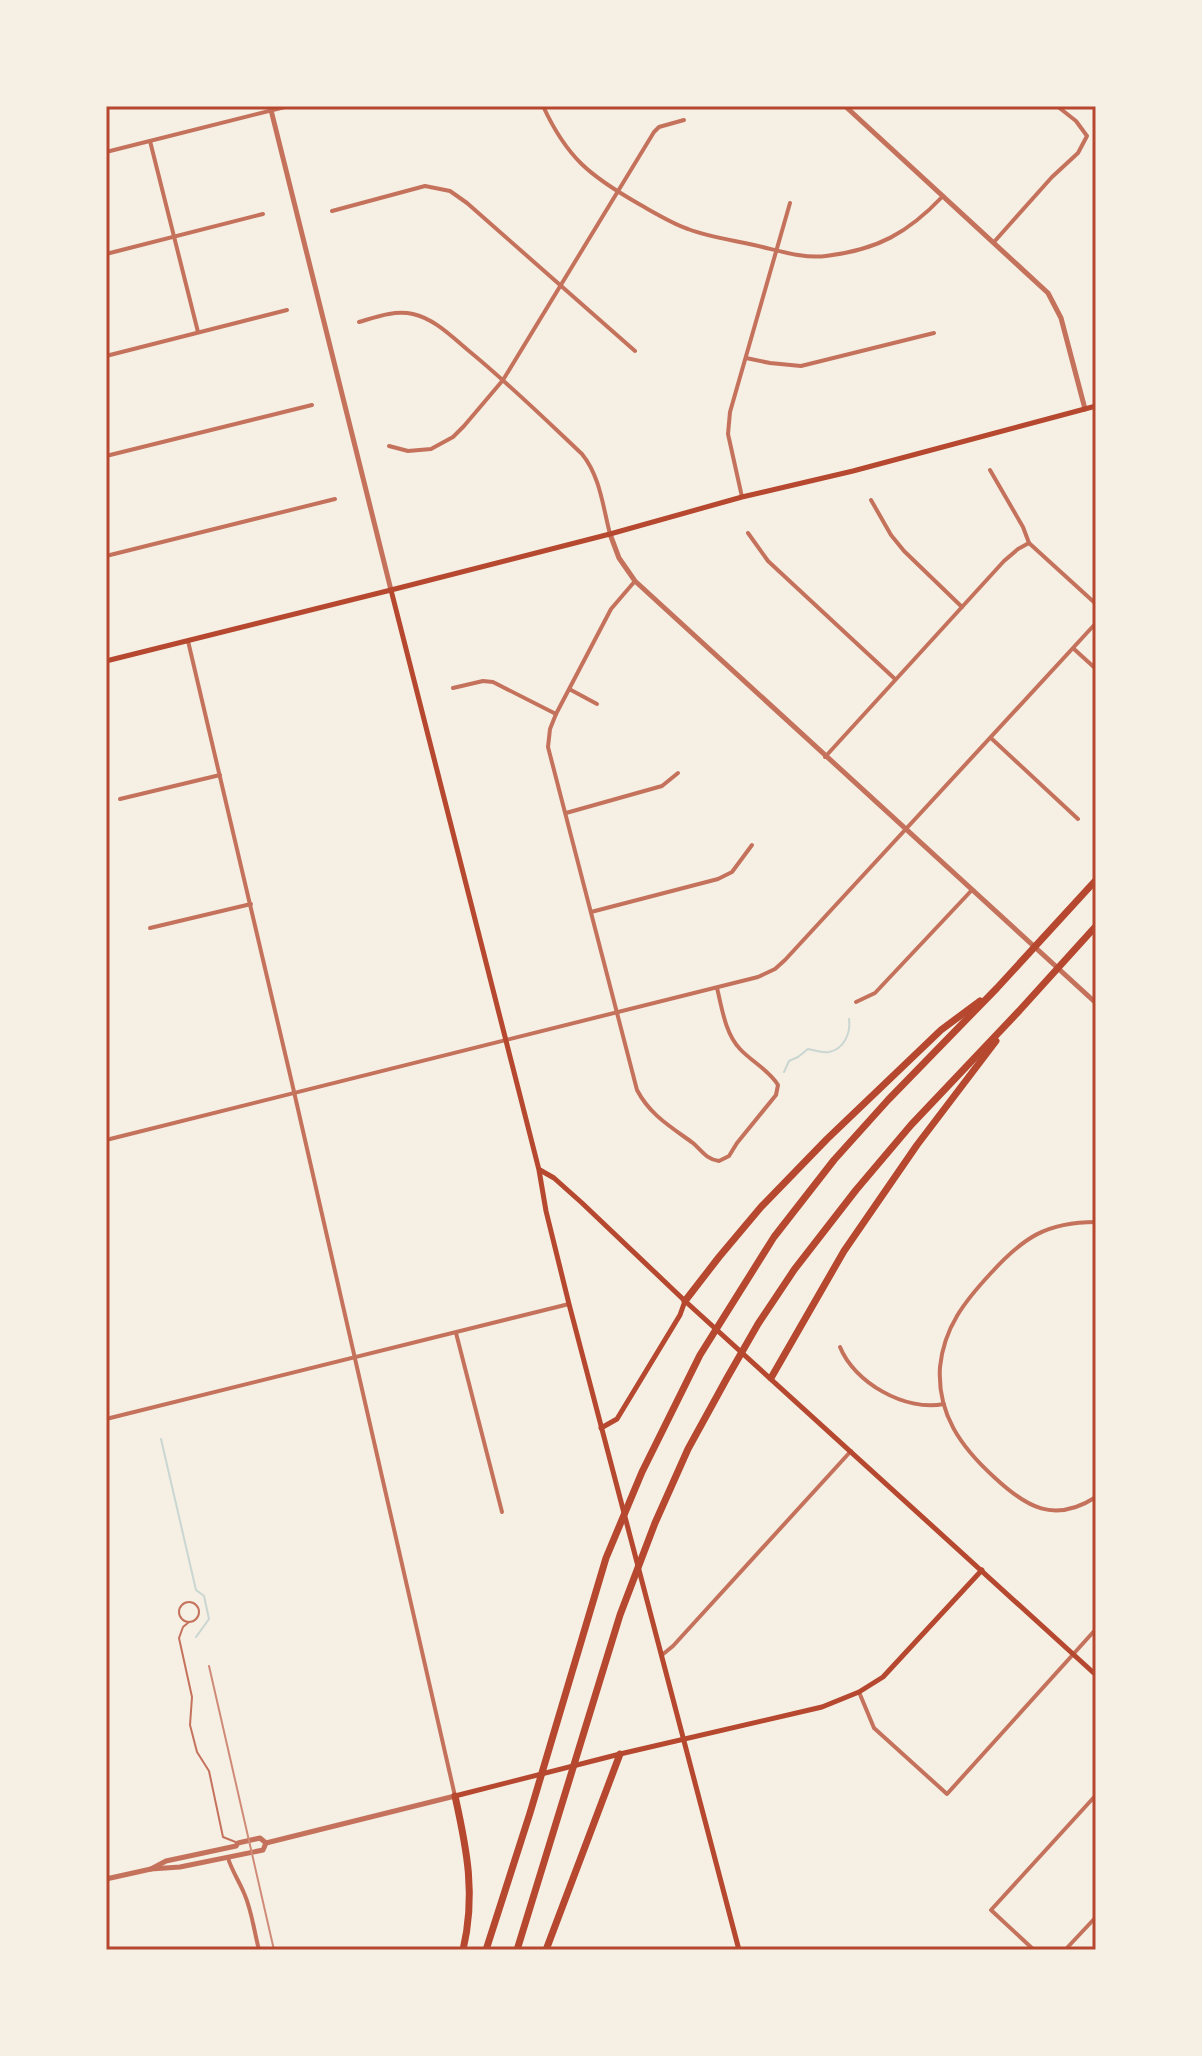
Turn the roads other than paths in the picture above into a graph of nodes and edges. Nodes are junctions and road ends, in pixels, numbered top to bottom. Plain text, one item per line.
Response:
1 (289, 106) edge
2 (543, 106) edge
3 (845, 106) edge
4 (1057, 106) edge
5 (271, 108) edge
6 (684, 120) dead end
7 (150, 141) junction
8 (106, 152) edge
9 (618, 192) junction
10 (943, 196) junction
11 (790, 203) dead end
12 (332, 211) dead end
13 (263, 214) dead end
14 (175, 236) junction
15 (994, 242) junction
16 (777, 250) junction
17 (106, 254) edge
18 (561, 284) junction
19 (287, 310) dead end
20 (359, 322) dead end
21 (198, 332) junction
22 (934, 333) dead end
23 (635, 351) dead end
24 (106, 356) edge
25 (746, 358) junction
26 (503, 380) junction
27 (312, 405) dead end
28 (1096, 406) edge
29 (1085, 409) junction
30 (389, 446) dead end
31 (106, 456) edge
32 (990, 470) dead end
33 (742, 497) junction
34 (335, 499) dead end
35 (871, 500) dead end
36 (748, 533) dead end
37 (610, 534) junction
38 (1029, 543) junction
39 (106, 556) edge
40 (635, 581) junction
41 (391, 590) junction
42 (1096, 604) edge
43 (962, 607) junction
44 (1096, 623) edge
45 (188, 641) junction
46 (1074, 648) junction
47 (106, 661) edge
48 (1096, 669) edge
49 (895, 679) junction
50 (453, 688) dead end
51 (569, 689) junction
52 (597, 704) dead end
53 (556, 714) junction
54 (991, 738) junction
55 (825, 757) junction
56 (678, 773) dead end
57 (220, 775) junction
58 (120, 799) dead end
59 (566, 813) junction
60 (1078, 819) dead end
61 (906, 831) junction
62 (752, 845) dead end
63 (1096, 880) edge
64 (971, 891) junction
65 (251, 904) junction
66 (591, 912) junction
67 (1096, 926) edge
68 (150, 928) dead end
69 (717, 988) junction
70 (997, 988) junction
71 (856, 1002) dead end
72 (1096, 1003) edge
73 (1019, 1011) junction
74 (616, 1014) junction
75 (506, 1042) junction
76 (294, 1094) junction
77 (106, 1140) edge
78 (539, 1170) junction
79 (1096, 1222) edge
80 (685, 1301) junction
81 (569, 1304) junction
82 (456, 1333) junction
83 (840, 1347) dead end
84 (354, 1357) junction
85 (771, 1378) junction
86 (944, 1404) junction
87 (106, 1419) edge
88 (601, 1428) junction
89 (851, 1451) junction
90 (1096, 1497) edge
91 (502, 1512) dead end
92 (982, 1570) junction
93 (189, 1622) junction
94 (1096, 1629) edge
95 (1073, 1654) junction
96 (660, 1656) junction
97 (1096, 1675) edge
98 (859, 1692) junction
99 (684, 1739) junction
100 (620, 1754) junction
101 (1096, 1795) edge
102 (455, 1796) junction
103 (238, 1843) junction
104 (266, 1843) junction
105 (228, 1858) junction
106 (151, 1869) junction
107 (106, 1879) edge
108 (1096, 1917) edge
109 (259, 1950) edge
110 (463, 1950) edge
111 (486, 1950) edge
112 (517, 1950) edge
113 (546, 1950) edge
114 (739, 1950) edge
115 (1034, 1950) edge
116 (1065, 1950) edge

1 - 5 street
2 - 9 street
3 - 10 street
4 - 15 street
5 - 7 street
5 - 41 street
6 - 9 street
7 - 8 street
7 - 14 street
9 - 16 street
9 - 18 street
10 - 15 street
10 - 16 street
11 - 16 street
12 - 18 street
13 - 14 street
14 - 17 street
14 - 21 street
15 - 29 street
16 - 25 street
18 - 23 street
18 - 26 street
19 - 21 street
20 - 26 street
21 - 24 street
22 - 25 street
25 - 33 street
26 - 30 street
26 - 37 street
27 - 31 street
28 - 29 main road
29 - 33 main road
32 - 38 street
33 - 37 main road
34 - 39 street
35 - 43 street
36 - 49 street
37 - 40 street
37 - 41 main road
38 - 42 street
38 - 43 street
40 - 51 street
40 - 55 street
41 - 45 main road
41 - 75 main road
43 - 49 street
44 - 46 street
45 - 47 main road
45 - 57 street
46 - 48 street
46 - 54 street
49 - 55 street
50 - 53 street
51 - 52 street
51 - 53 street
53 - 59 street
54 - 60 street
54 - 61 street
55 - 61 street
56 - 59 street
57 - 58 street
57 - 65 street
59 - 66 street
61 - 64 street
61 - 69 street
62 - 66 street
63 - 70 highway
64 - 71 street
64 - 72 street
65 - 68 street
65 - 76 street
66 - 74 street
67 - 73 highway
69 - 74 street
69 - 74 street
70 - 80 highway
70 - 111 highway
73 - 85 highway
73 - 112 highway
74 - 75 street
75 - 76 street
75 - 78 main road
76 - 77 street
76 - 84 street
78 - 80 main road
78 - 81 main road
79 - 86 street
80 - 85 main road
80 - 88 main road
81 - 82 street
81 - 88 main road
82 - 84 street
82 - 91 street
83 - 86 street
84 - 87 street
84 - 102 street
85 - 89 main road
86 - 90 street
88 - 96 main road
89 - 92 main road
89 - 96 street
92 - 95 main road
92 - 98 main road
93 - 93 lane
93 - 103 lane
94 - 95 street
95 - 97 main road
95 - 98 street
96 - 99 main road
98 - 99 main road
99 - 100 main road
99 - 114 main road
100 - 102 main road
100 - 113 highway
101 - 115 street
102 - 104 street
102 - 110 highway
103 - 104 street
103 - 106 street
104 - 105 street
105 - 106 street
105 - 109 street
106 - 107 street
108 - 116 street

